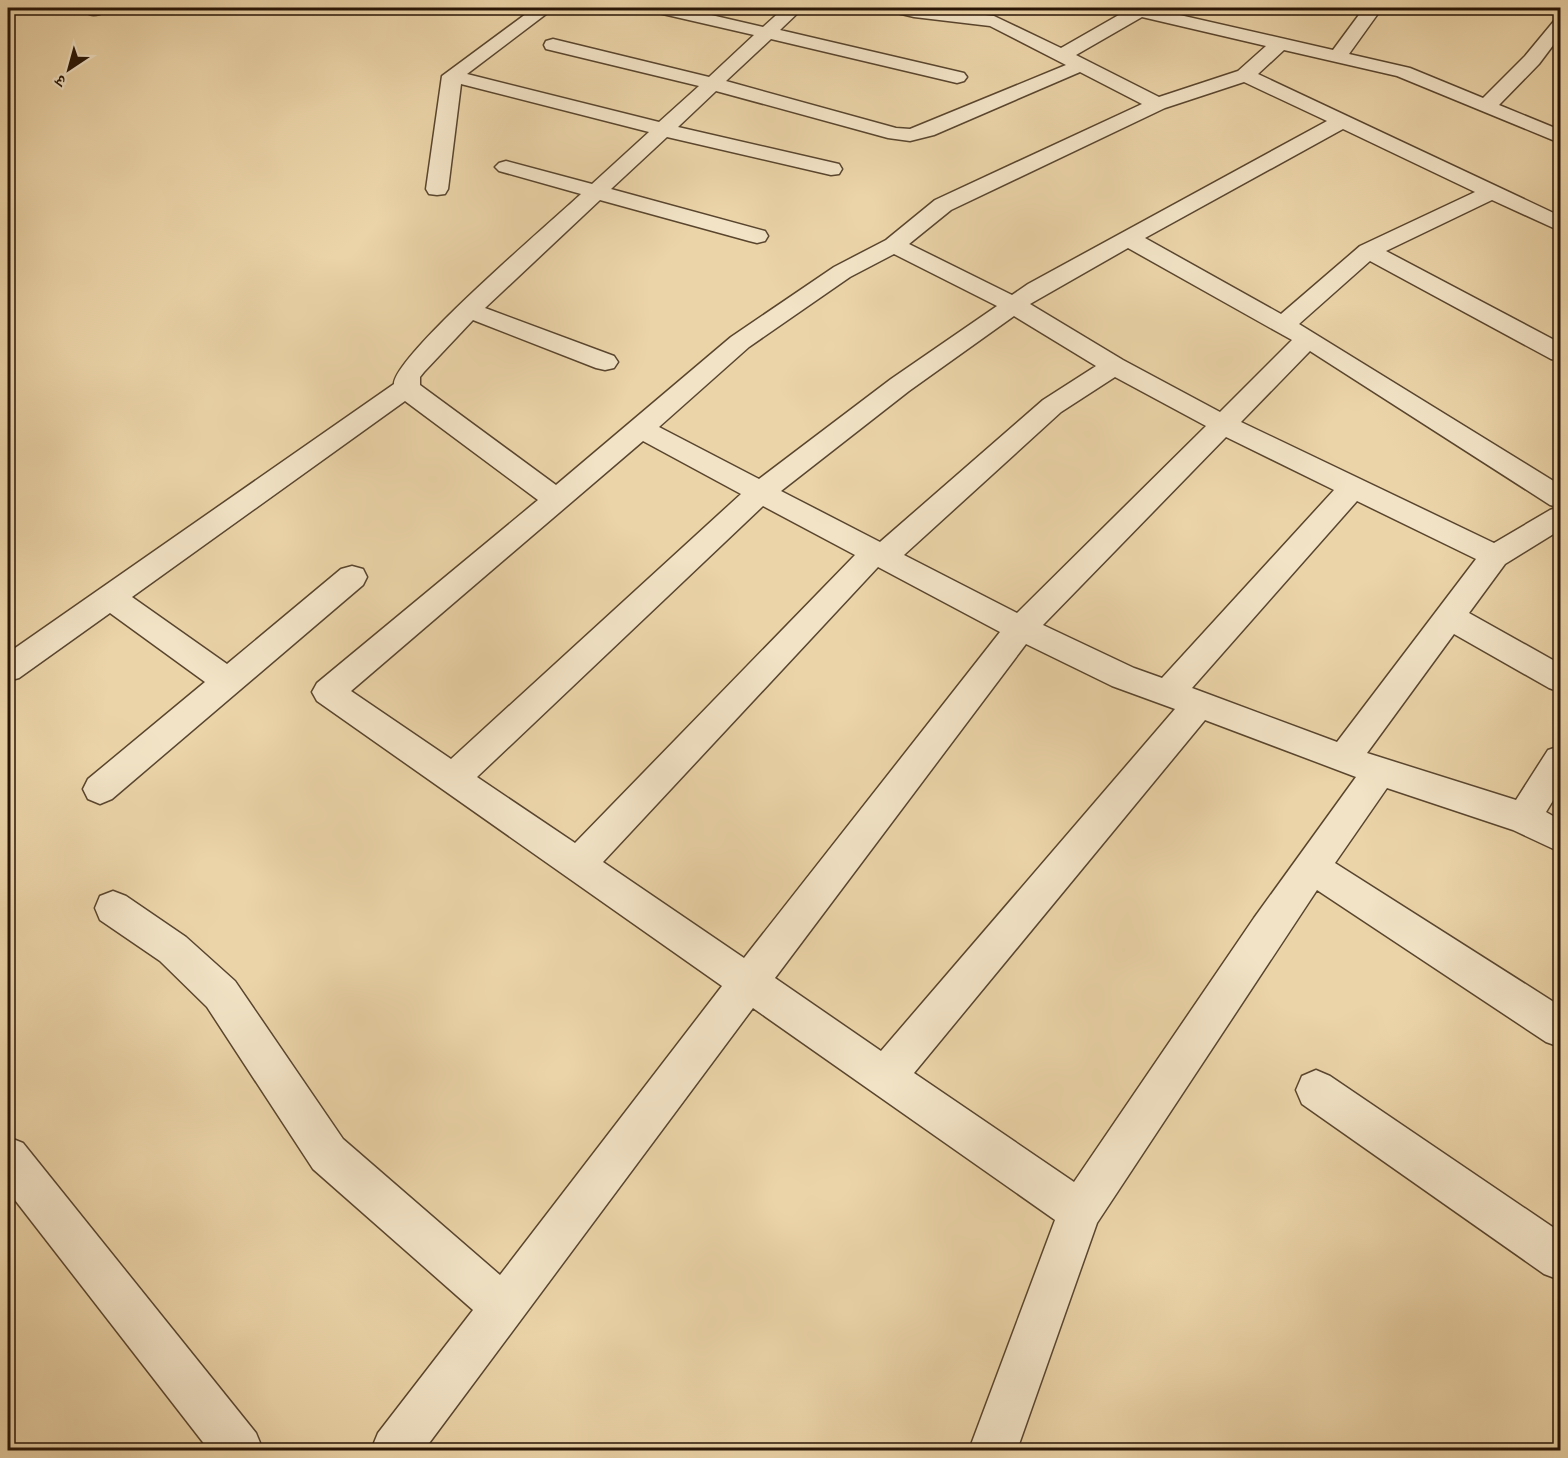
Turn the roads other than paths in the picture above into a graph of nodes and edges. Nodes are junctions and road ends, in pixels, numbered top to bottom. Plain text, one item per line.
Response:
1 (545, 8) edge
2 (660, 8) edge
3 (794, 8) edge
4 (899, 8) edge
5 (1373, 8) edge
6 (1135, 9) edge
7 (1189, 14) edge
8 (1560, 25) edge
9 (766, 33) junction
10 (1280, 43) junction
11 (554, 45) dead end
12 (1062, 55) junction
13 (1338, 56) junction
14 (1081, 65) junction
15 (1245, 75) junction
16 (452, 76) junction
17 (957, 76) dead end
18 (711, 83) junction
19 (1158, 104) junction
20 (1486, 106) junction
21 (1344, 120) junction
22 (661, 129) junction
23 (1560, 137) edge
24 (506, 167) dead end
25 (831, 169) dead end
26 (437, 189) dead end
27 (596, 192) junction
28 (1492, 192) junction
29 (1560, 224) edge
30 (757, 236) dead end
31 (1130, 240) junction
32 (894, 245) junction
33 (1368, 250) junction
34 (1014, 305) junction
35 (469, 310) junction
36 (1296, 332) junction
37 (1560, 353) edge
38 (605, 362) dead end
39 (1114, 366) junction
40 (407, 387) junction
41 (1224, 425) junction
42 (641, 429) junction
43 (1353, 487) junction
44 (761, 492) junction
45 (1560, 498) edge
46 (558, 500) junction
47 (1560, 517) edge
48 (879, 554) junction
49 (1495, 556) junction
50 (352, 577) dead end
51 (110, 597) junction
52 (1450, 617) junction
53 (1020, 629) junction
54 (8, 669) edge
55 (1560, 678) edge
56 (228, 682) junction
57 (1184, 698) junction
58 (1560, 760) edge
59 (1362, 765) junction
60 (453, 778) junction
61 (100, 789) dead end
62 (1524, 818) junction
63 (1560, 837) edge
64 (578, 864) junction
65 (1312, 867) junction
66 (113, 908) dead end
67 (748, 982) junction
68 (1560, 1028) edge
69 (885, 1077) junction
70 (1316, 1090) dead end
71 (8, 1158) edge
72 (1080, 1211) junction
73 (1560, 1258) edge
74 (503, 1307) junction
75 (239, 1450) edge
76 (394, 1450) edge
77 (993, 1450) edge

1 - 16 street
2 - 9 street
3 - 9 street
4 - 12 street
5 - 13 street
6 - 7 street
6 - 12 street
7 - 10 street
8 - 20 street
9 - 17 street
9 - 18 street
10 - 13 street
10 - 15 street
11 - 18 street
12 - 14 street
13 - 20 street
14 - 18 street
14 - 19 street
15 - 19 street
15 - 21 street
16 - 22 street
16 - 26 street
18 - 22 street
19 - 32 street
20 - 23 street
21 - 28 street
21 - 31 street
22 - 25 street
22 - 27 street
24 - 27 street
27 - 30 street
27 - 35 street
28 - 29 street
28 - 33 street
31 - 34 street
31 - 36 street
32 - 34 street
32 - 42 street
33 - 36 street
33 - 37 street
34 - 39 street
34 - 44 street
35 - 38 street
35 - 40 street
36 - 41 street
36 - 45 street
39 - 41 street
39 - 48 street
40 - 46 street
40 - 51 street
41 - 43 street
41 - 53 street
42 - 44 street
42 - 46 street
43 - 49 street
43 - 57 street
44 - 48 street
44 - 60 street
46 - 60 street
47 - 49 street
48 - 53 street
48 - 64 street
49 - 52 street
50 - 56 street
51 - 54 street
51 - 56 street
52 - 55 street
52 - 59 street
53 - 57 street
53 - 67 street
56 - 61 street
57 - 59 street
57 - 69 street
58 - 62 street
59 - 62 street
59 - 65 street
60 - 64 street
62 - 63 street
64 - 67 street
65 - 68 street
65 - 72 street
66 - 74 street
67 - 69 street
67 - 74 street
69 - 72 street
70 - 73 street
71 - 75 street
72 - 77 street
74 - 76 street

